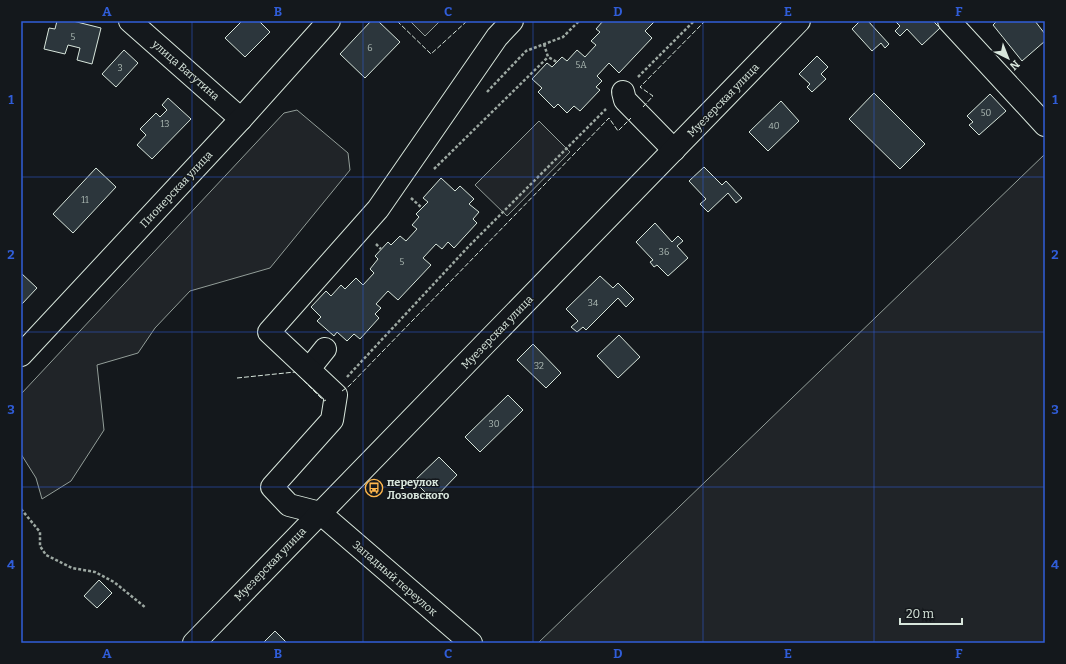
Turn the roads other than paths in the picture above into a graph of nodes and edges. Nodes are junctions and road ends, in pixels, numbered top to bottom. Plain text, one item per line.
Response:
1 (130, 21) edge
2 (329, 21) edge
3 (512, 21) edge
4 (799, 21) edge
5 (949, 21) edge
6 (623, 92) road end
7 (241, 119) junction
8 (1045, 125) edge
9 (674, 150) junction
10 (325, 349) dead end
11 (21, 355) edge
12 (309, 369) junction
13 (320, 513) junction
14 (198, 641) edge
15 (471, 643) edge

1 - 7 main road, улица Ватутина
2 - 7 main road, Пионерская улица
3 - 12 main road
4 - 9 main road, Муезерская улица
5 - 8 main road
6 - 9 main road
7 - 11 main road, Пионерская улица
9 - 13 main road, Муезерская улица
10 - 12 main road
12 - 13 main road
13 - 14 main road, Муезерская улица
13 - 15 main road, Западный переулок

